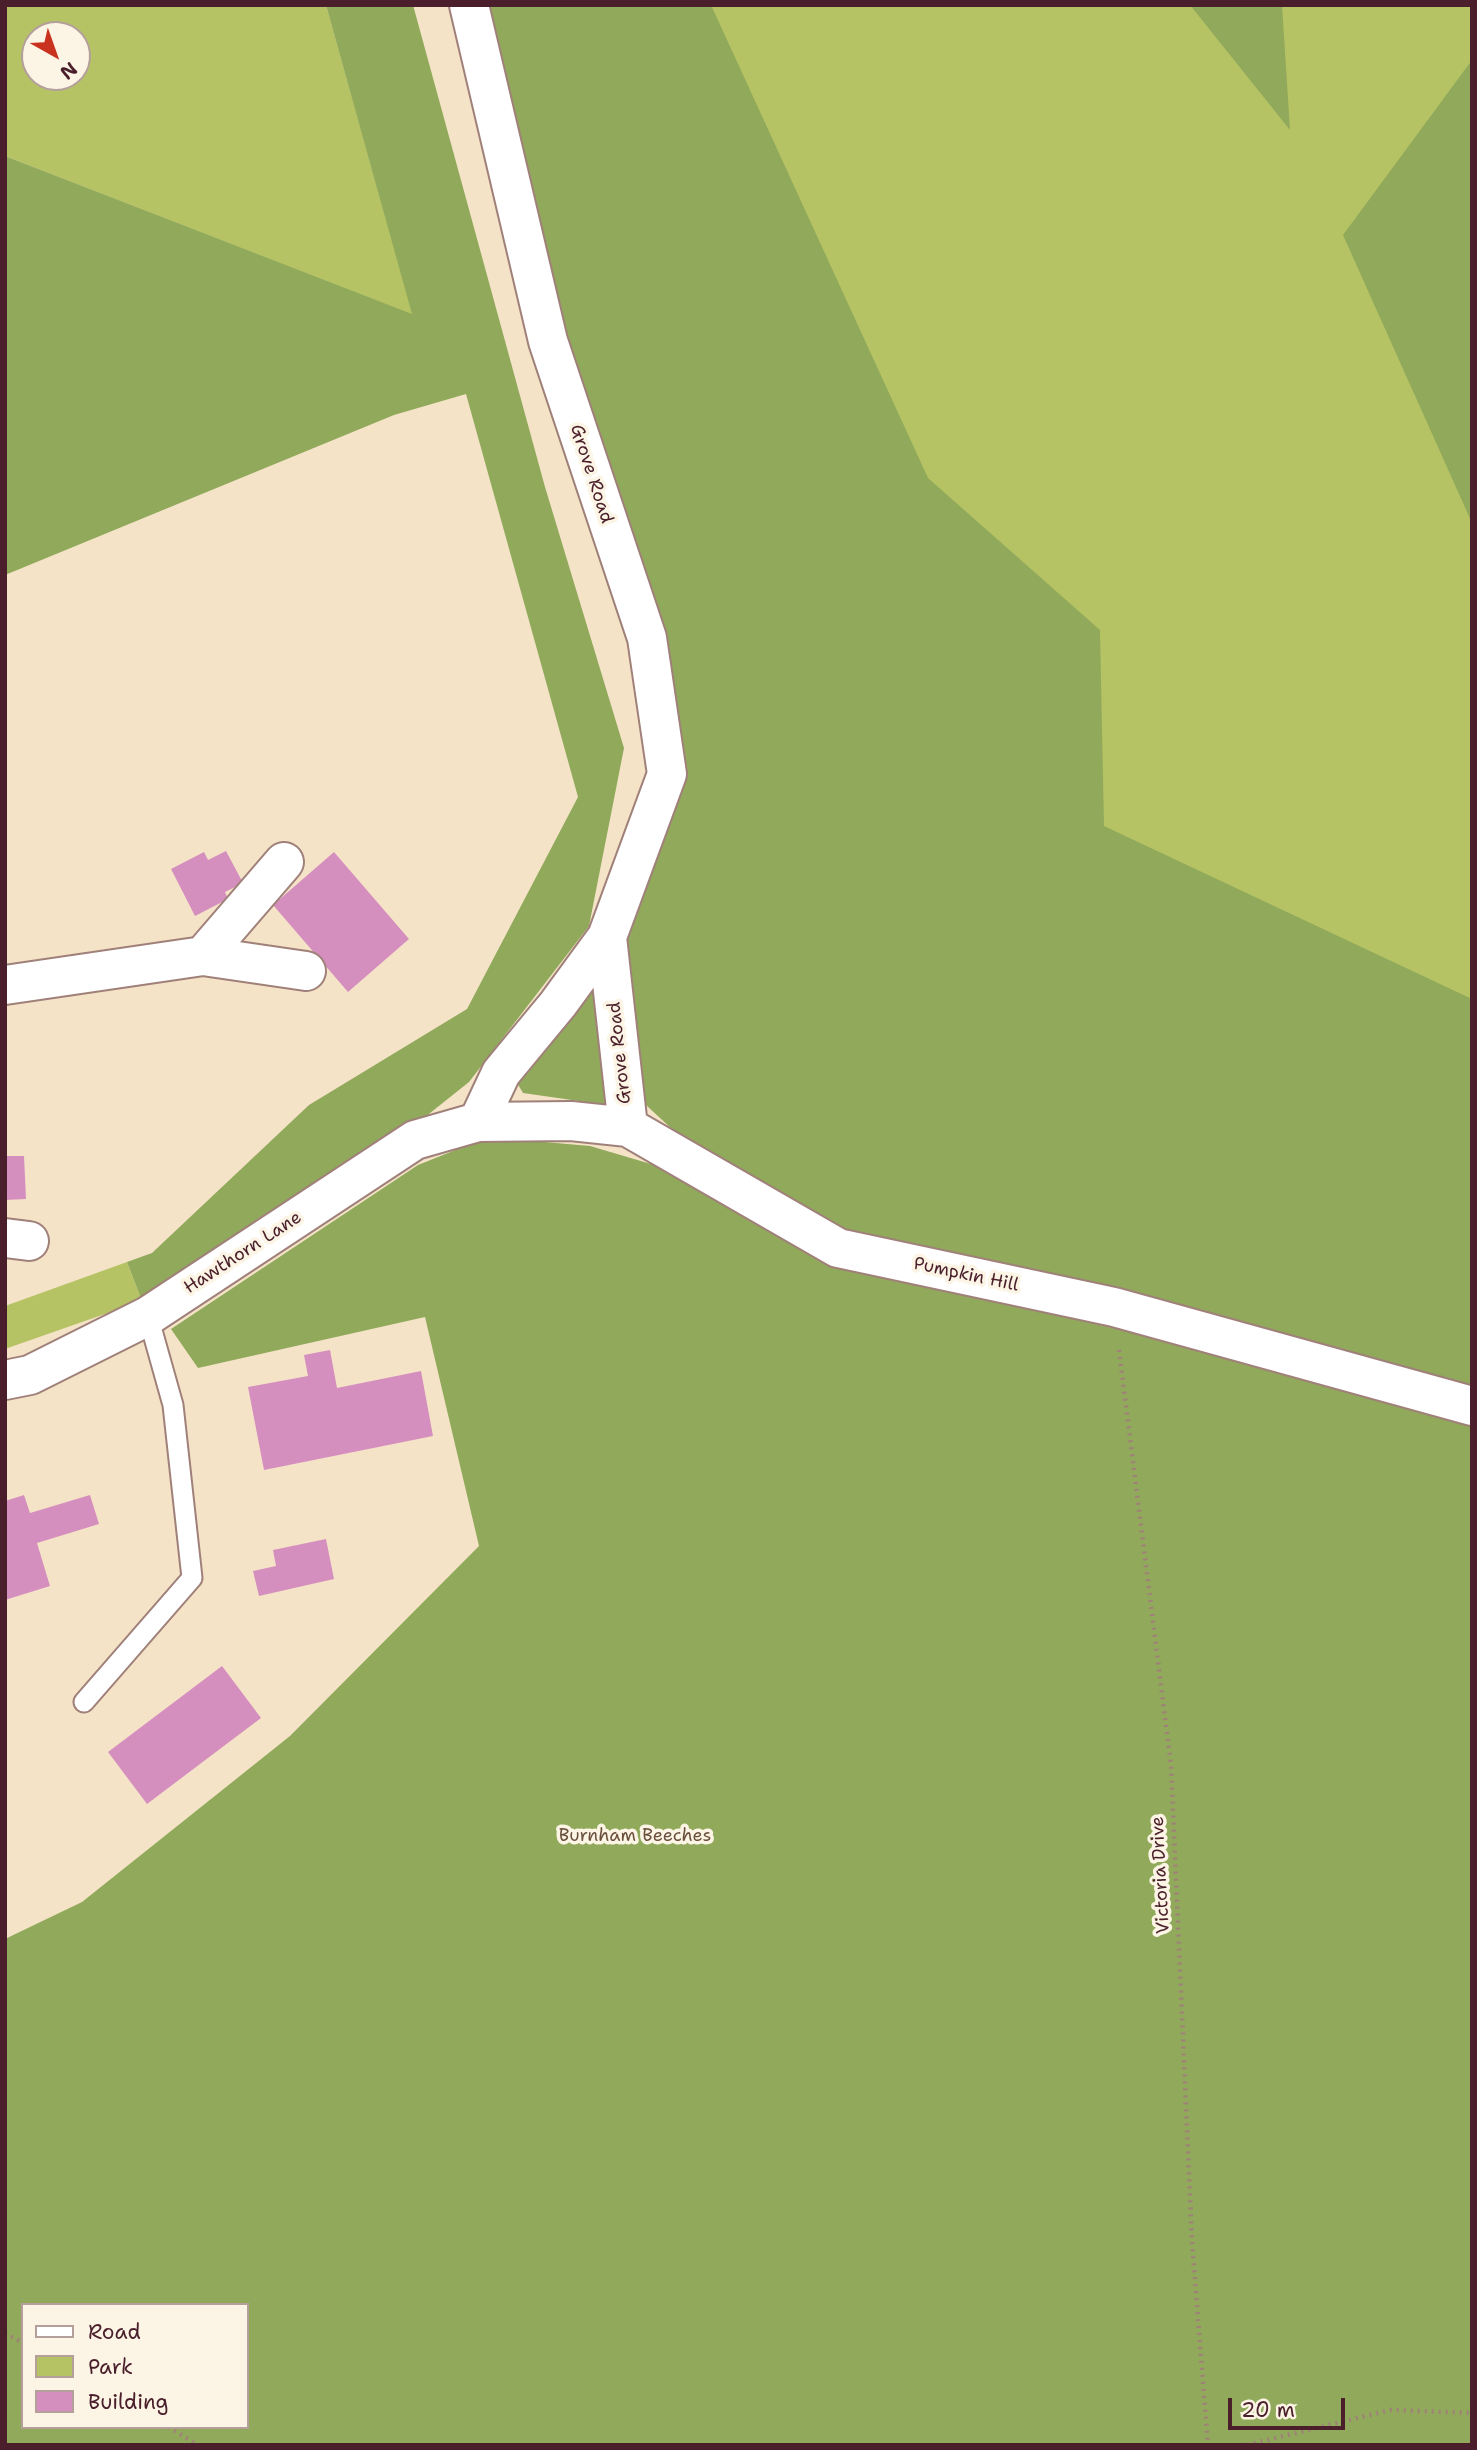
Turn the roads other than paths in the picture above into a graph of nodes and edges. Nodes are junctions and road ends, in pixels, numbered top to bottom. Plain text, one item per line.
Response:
1 (469, 5) edge
2 (284, 862) dead end
3 (607, 937) junction
4 (203, 956) junction
5 (306, 971) dead end
6 (5, 985) edge
7 (478, 1122) junction
8 (628, 1128) junction
9 (148, 1316) junction
10 (5, 1380) edge
11 (1472, 1406) edge
12 (84, 1702) dead end

1 - 3 street, Grove Road
2 - 4 street
3 - 7 street, Grove Road
3 - 8 street, Grove Road
4 - 5 street
4 - 6 street
7 - 8 street, Pumpkin Hill
7 - 9 street, Hawthorn Lane
8 - 11 street, Pumpkin Hill
9 - 10 street, Hawthorn Lane
9 - 12 lane

